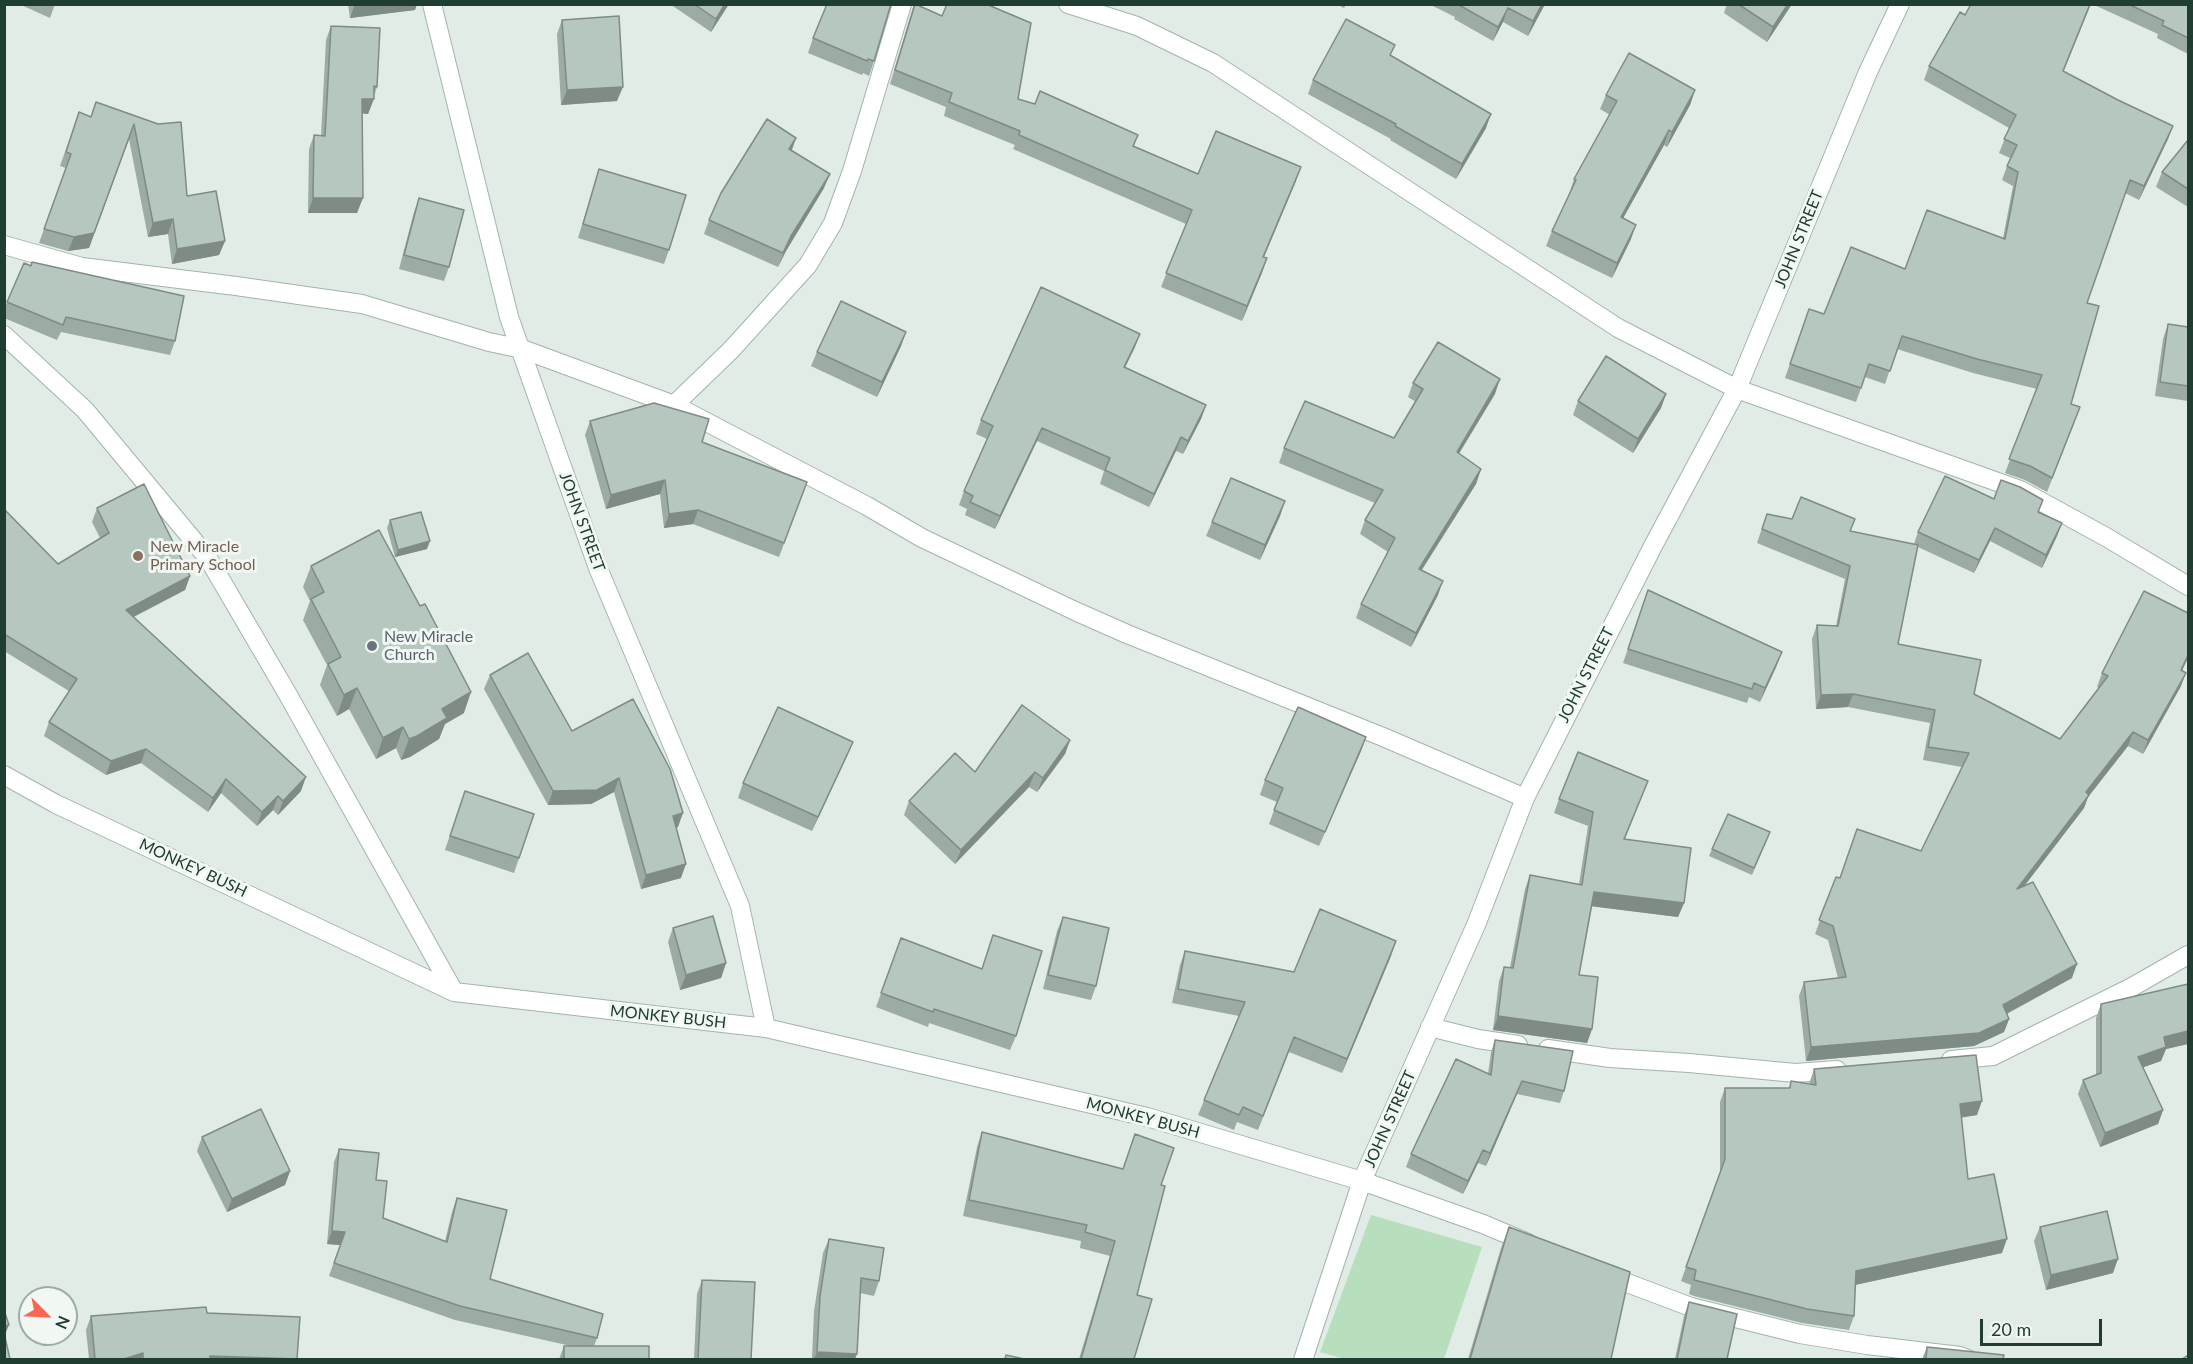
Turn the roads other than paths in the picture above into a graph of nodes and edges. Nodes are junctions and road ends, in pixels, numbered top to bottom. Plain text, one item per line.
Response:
1 (432, 4) edge
2 (902, 4) edge
3 (1068, 4) edge
4 (1900, 4) edge
5 (4, 245) edge
6 (4, 335) edge
7 (522, 349) junction
8 (1737, 388) junction
9 (674, 405) junction
10 (2188, 586) edge
11 (4, 775) edge
12 (1525, 798) junction
13 (2188, 955) edge
14 (454, 992) junction
15 (1430, 1027) junction
16 (766, 1028) junction
17 (1934, 1061) edge
18 (1853, 1068) edge
19 (1362, 1181) junction
20 (1549, 1251) edge
21 (1593, 1270) edge
22 (1303, 1359) edge
23 (1970, 1359) edge

1 - 7 street, JOHN STREET
2 - 9 street
3 - 8 street
4 - 8 street, JOHN STREET
5 - 7 street
6 - 14 street
7 - 9 street
7 - 16 street, JOHN STREET
8 - 10 street
8 - 12 street, JOHN STREET
9 - 12 street
11 - 14 street, MONKEY BUSH
12 - 15 street, JOHN STREET
13 - 17 street
14 - 16 street, MONKEY BUSH
15 - 18 street
15 - 19 street, JOHN STREET
16 - 19 street, MONKEY BUSH
19 - 20 street, MONKEY BUSH
19 - 22 street, JOHN STREET
21 - 23 street

